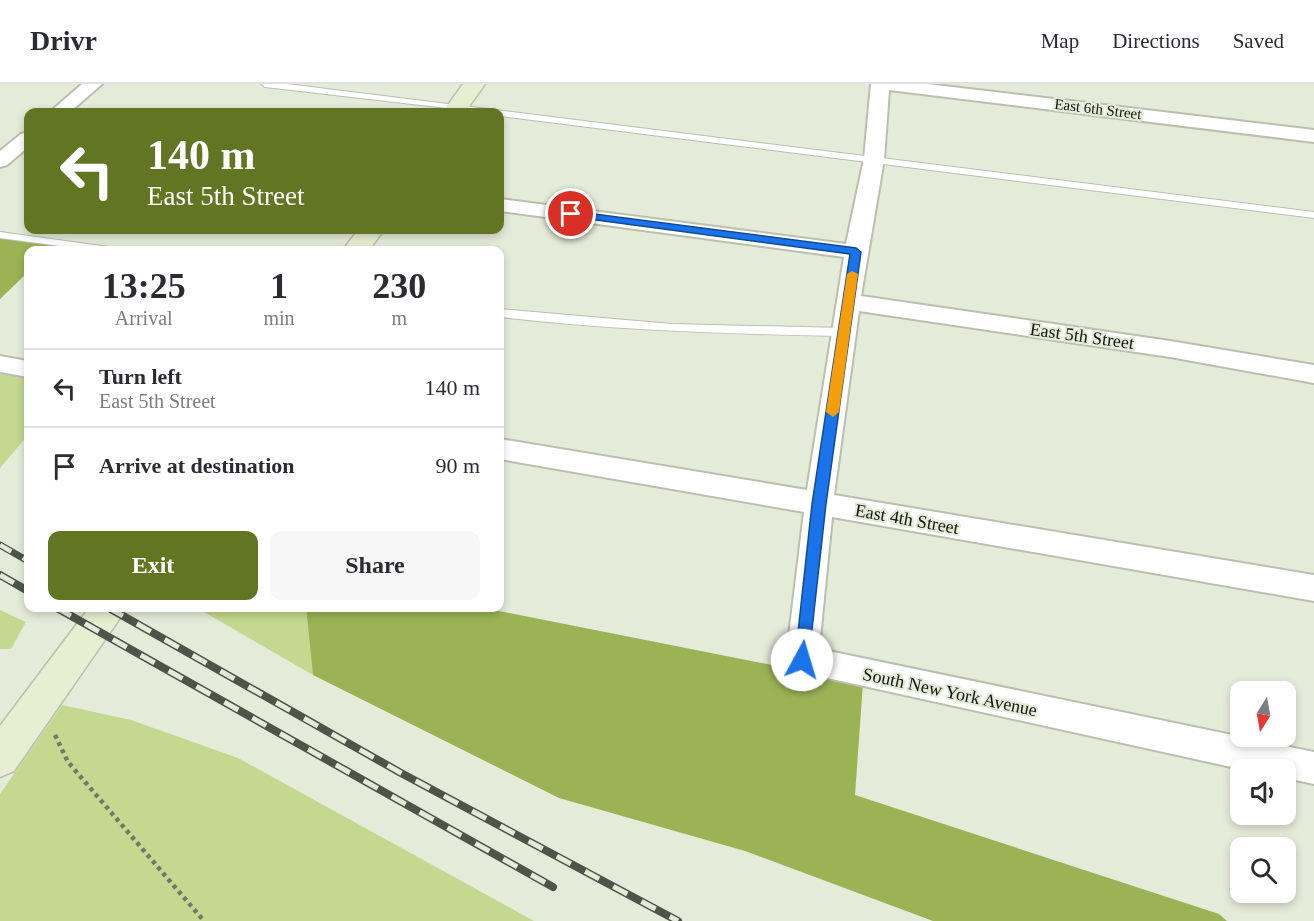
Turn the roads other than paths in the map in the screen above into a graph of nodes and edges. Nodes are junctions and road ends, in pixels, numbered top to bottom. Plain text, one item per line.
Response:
1 (93, 84) edge
2 (265, 84) edge
3 (474, 84) edge
4 (881, 84) edge
5 (64, 108) edge
6 (441, 108) edge
7 (457, 108) edge
8 (504, 113) edge
9 (1314, 136) edge
10 (0, 137) edge
11 (24, 140) edge
12 (24, 142) edge
13 (874, 159) junction
14 (0, 161) edge
15 (504, 206) edge
16 (1314, 215) edge
17 (0, 235) edge
18 (80, 246) edge
19 (856, 252) junction
20 (848, 302) junction
21 (504, 314) edge
22 (844, 332) junction
23 (0, 364) edge
24 (24, 368) edge
25 (1314, 374) edge
26 (504, 450) edge
27 (819, 504) junction
28 (1314, 588) edge
29 (106, 612) edge
30 (0, 758) edge
31 (1314, 768) edge

1 - 5 street
2 - 6 lane
3 - 7 street
4 - 9 street, East 6th Street
4 - 13 street, South New York Avenue
8 - 13 lane
10 - 11 street
12 - 14 street
13 - 16 lane
13 - 19 street, South New York Avenue
15 - 19 street
17 - 18 lane
19 - 20 street, South New York Avenue
20 - 22 street, South New York Avenue
20 - 25 street, East 5th Street
21 - 22 lane
22 - 27 street, South New York Avenue
23 - 24 street
26 - 27 street, East 4th Street
27 - 28 street, East 4th Street
27 - 31 street, South New York Avenue
29 - 30 street

